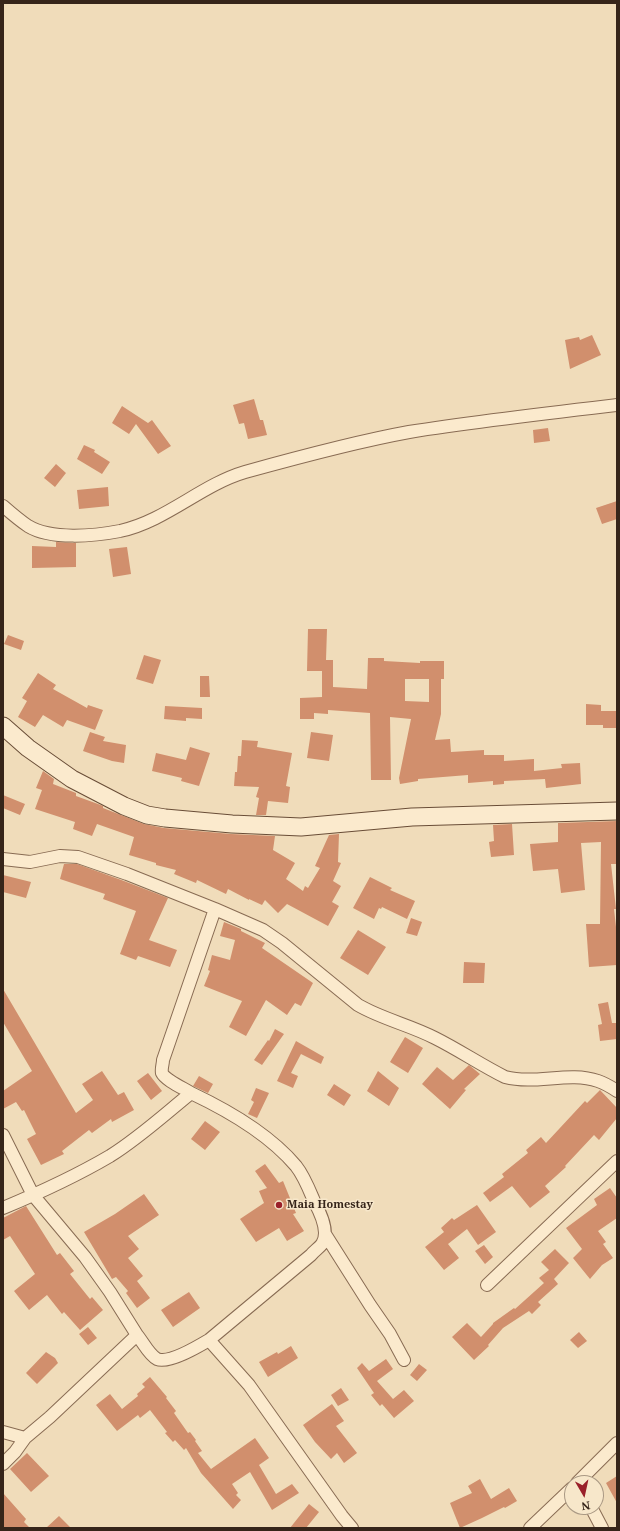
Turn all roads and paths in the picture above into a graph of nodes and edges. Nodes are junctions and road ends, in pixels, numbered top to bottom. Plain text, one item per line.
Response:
1 (617, 404) edge
2 (3, 506) edge
3 (3, 726) edge
4 (617, 811) edge
5 (3, 859) edge
6 (215, 909) junction
7 (617, 1091) edge
8 (191, 1093) junction
9 (3, 1136) edge
10 (617, 1162) edge
11 (33, 1195) junction
12 (3, 1208) edge
13 (325, 1234) junction
14 (487, 1285) dead end
15 (137, 1335) junction
16 (209, 1340) junction
17 (404, 1360) dead end
18 (3, 1432) edge
19 (25, 1438) junction
20 (617, 1443) edge
21 (3, 1464) edge
22 (586, 1475) edge
23 (564, 1496) edge
24 (595, 1515) edge
25 (352, 1528) edge
26 (530, 1528) edge
27 (602, 1528) edge

1 - 2 street
3 - 4 street
5 - 6 street
6 - 7 street
6 - 8 street
8 - 11 street
8 - 13 street
9 - 11 street
10 - 14 street
11 - 12 street
11 - 15 street
13 - 16 street
13 - 17 street
15 - 16 street
15 - 19 street
16 - 25 street
18 - 19 street
19 - 21 street
20 - 22 street
23 - 26 street
24 - 27 street

